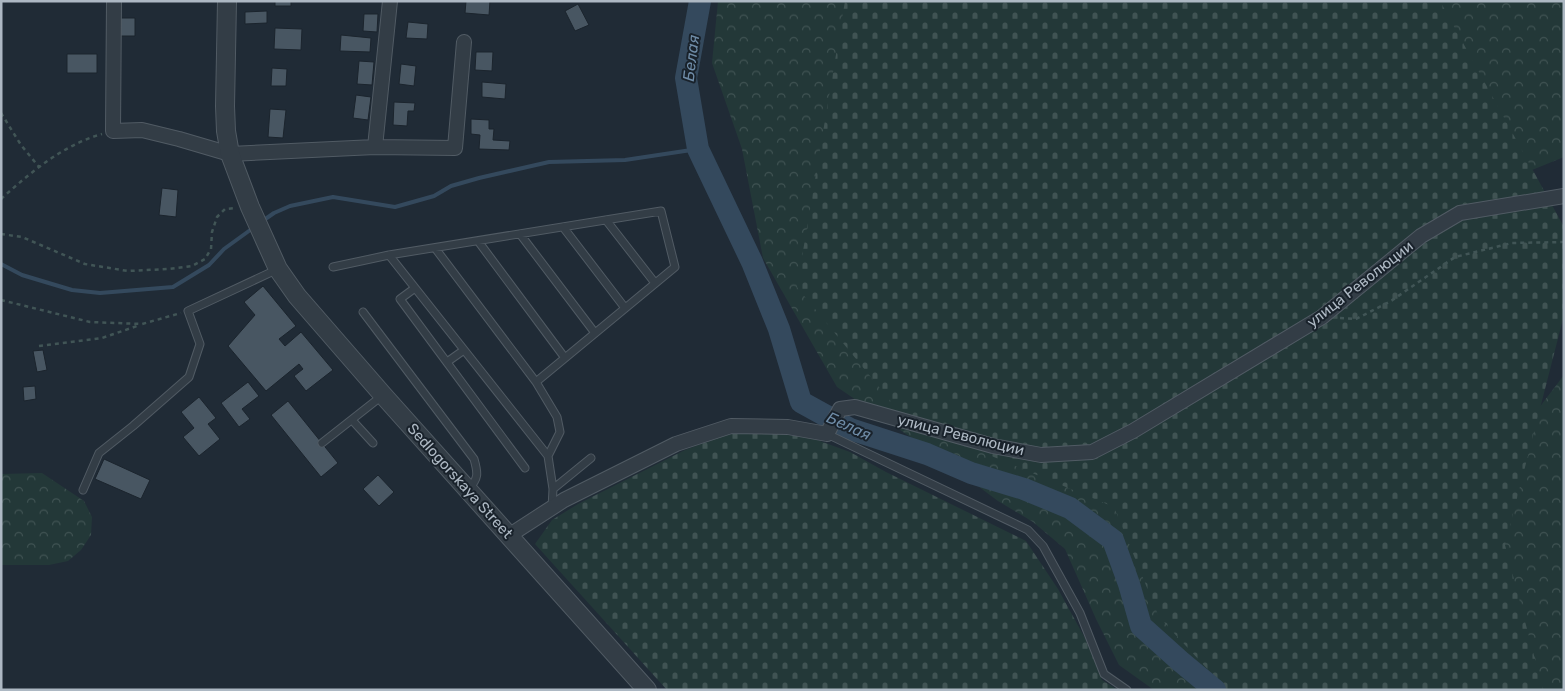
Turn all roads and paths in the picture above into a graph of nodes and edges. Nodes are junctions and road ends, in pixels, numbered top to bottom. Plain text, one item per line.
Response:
1 (114, 1) edge
2 (227, 1) edge
3 (390, 1) edge
4 (464, 42) dead end
5 (1, 113) edge
6 (113, 131) junction
7 (375, 147) junction
8 (230, 154) junction
9 (39, 167) junction
10 (1564, 196) edge
11 (1, 199) edge
12 (250, 207) junction
13 (606, 220) junction
14 (563, 227) junction
15 (1, 234) edge
16 (520, 234) junction
17 (478, 241) junction
18 (1564, 242) edge
19 (435, 248) junction
20 (389, 255) junction
21 (333, 267) dead end
22 (278, 269) junction
23 (655, 283) junction
24 (415, 288) junction
25 (1, 300) edge
26 (625, 308) junction
27 (188, 311) junction
28 (363, 312) dead end
29 (1322, 316) junction
30 (142, 324) junction
31 (595, 333) junction
32 (39, 346) dead end
33 (464, 350) junction
34 (565, 358) junction
35 (447, 362) junction
36 (536, 382) junction
37 (383, 395) junction
38 (352, 420) junction
39 (827, 434) junction
40 (322, 443) dead end
41 (373, 443) dead end
42 (548, 456) junction
43 (591, 458) dead end
44 (525, 468) dead end
45 (468, 489) junction
46 (553, 489) junction
47 (83, 490) dead end
48 (552, 508) junction
49 (510, 535) junction
50 (647, 690) edge
51 (1128, 690) edge

1 - 6 street
2 - 8 street, Sedlogorskaya Street
3 - 7 street
4 - 7 street
5 - 9 path
6 - 8 street
6 - 9 path
7 - 8 street
8 - 12 street, Sedlogorskaya Street
9 - 11 path
10 - 29 street, улица Революции
12 - 15 path
12 - 22 street, Sedlogorskaya Street
13 - 14 lane
13 - 23 lane
13 - 23 lane
14 - 16 lane
14 - 26 lane
16 - 17 lane
16 - 31 lane
17 - 19 lane
17 - 34 lane
18 - 29 path
19 - 20 lane
19 - 36 lane
20 - 21 lane
20 - 24 lane
22 - 27 lane
22 - 37 street, Sedlogorskaya Street
23 - 26 lane
24 - 33 lane
24 - 35 lane
25 - 30 path
26 - 31 lane
27 - 30 path
27 - 47 lane
28 - 45 lane
29 - 39 street, улица Революции
30 - 32 path
31 - 34 lane
33 - 35 lane
33 - 42 lane
34 - 36 lane
35 - 44 lane
36 - 42 lane
37 - 38 lane
37 - 45 street, Sedlogorskaya Street
38 - 40 lane
38 - 41 lane
39 - 48 street
39 - 51 lane
42 - 46 lane
43 - 46 lane
45 - 49 street, Sedlogorskaya Street
46 - 48 lane
48 - 49 street
49 - 50 street, Sedlogorskaya Street

